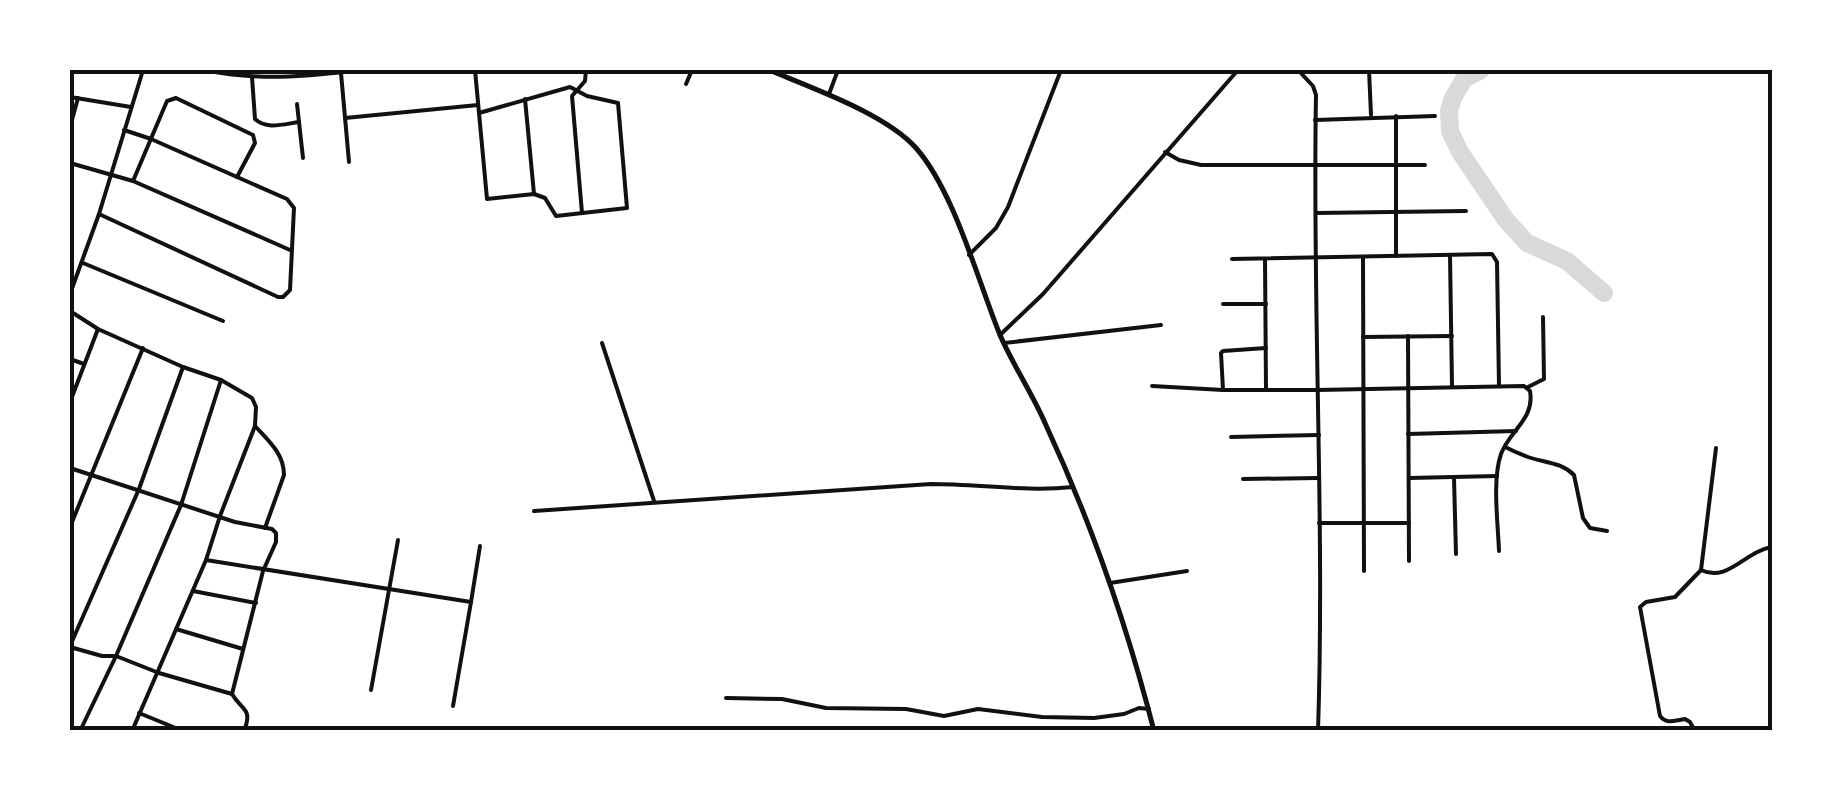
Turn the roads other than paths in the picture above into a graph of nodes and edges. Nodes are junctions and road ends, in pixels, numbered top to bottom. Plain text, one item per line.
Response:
1 (143, 70) edge
2 (204, 70) edge
3 (359, 70) edge
4 (475, 70) edge
5 (586, 70) edge
6 (692, 70) edge
7 (770, 70) edge
8 (838, 70) edge
9 (1060, 70) edge
10 (1238, 70) edge
11 (1298, 70) edge
12 (1369, 70) edge
13 (341, 72) edge
14 (252, 77) junction
15 (686, 84) dead end
16 (577, 90) junction
17 (829, 94) junction
18 (70, 97) edge
19 (78, 98) junction
20 (524, 99) junction
21 (297, 104) dead end
22 (478, 105) junction
23 (131, 107) junction
24 (479, 113) junction
25 (1396, 116) junction
26 (1435, 116) dead end
27 (1371, 117) junction
28 (346, 118) junction
29 (1315, 120) junction
30 (299, 122) junction
31 (70, 127) edge
32 (124, 130) junction
33 (151, 139) junction
34 (1165, 152) junction
35 (303, 158) dead end
36 (350, 162) dead end
37 (70, 163) edge
38 (1316, 164) junction
39 (1396, 164) junction
40 (1425, 164) dead end
41 (110, 176) junction
42 (237, 177) junction
43 (132, 181) junction
44 (534, 194) junction
45 (1466, 211) dead end
46 (1396, 212) junction
47 (582, 213) junction
48 (99, 214) junction
49 (1316, 214) junction
50 (290, 250) junction
51 (969, 255) junction
52 (1396, 256) junction
53 (1450, 256) junction
54 (1363, 257) junction
55 (1316, 258) junction
56 (1266, 259) junction
57 (1232, 260) dead end
58 (83, 262) junction
59 (70, 294) edge
60 (1223, 304) dead end
61 (1266, 304) junction
62 (70, 311) edge
63 (1544, 318) dead end
64 (223, 321) dead end
65 (1161, 325) dead end
66 (98, 329) junction
67 (1000, 334) junction
68 (1363, 336) junction
69 (1408, 336) junction
70 (1452, 336) junction
71 (602, 343) dead end
72 (1004, 343) junction
73 (142, 348) junction
74 (1266, 348) junction
75 (70, 359) edge
76 (84, 364) junction
77 (183, 367) junction
78 (221, 380) junction
79 (1152, 386) dead end
80 (1452, 386) junction
81 (1499, 386) junction
82 (1408, 387) junction
83 (1527, 387) junction
84 (1266, 389) junction
85 (1364, 389) junction
86 (1222, 390) junction
87 (1317, 390) junction
88 (70, 402) edge
89 (255, 426) junction
90 (1516, 431) junction
91 (1408, 434) junction
92 (1319, 435) junction
93 (1231, 437) dead end
94 (1505, 448) junction
95 (1716, 448) dead end
96 (70, 468) edge
97 (90, 475) junction
98 (1454, 476) junction
99 (1497, 476) junction
100 (1318, 478) junction
101 (1409, 478) junction
102 (1243, 479) dead end
103 (1073, 487) junction
104 (139, 489) junction
105 (654, 501) junction
106 (180, 504) junction
107 (534, 511) dead end
108 (220, 516) junction
109 (1318, 523) junction
110 (1364, 524) junction
111 (1409, 524) junction
112 (70, 527) edge
113 (265, 528) junction
114 (1607, 530) dead end
115 (398, 540) dead end
116 (480, 546) dead end
117 (1772, 546) edge
118 (1499, 551) dead end
119 (1456, 554) dead end
120 (206, 560) junction
121 (1410, 561) dead end
122 (263, 570) junction
123 (1700, 570) junction
124 (1187, 571) dead end
125 (1364, 572) dead end
126 (1110, 582) junction
127 (388, 590) junction
128 (192, 591) junction
129 (471, 602) junction
130 (256, 603) junction
131 (176, 629) junction
132 (70, 646) edge
133 (243, 649) junction
134 (116, 656) junction
135 (158, 673) junction
136 (370, 690) dead end
137 (232, 694) junction
138 (726, 698) dead end
139 (453, 706) dead end
140 (1149, 709) junction
141 (139, 713) junction
142 (70, 727) edge
143 (180, 730) edge
144 (80, 731) edge
145 (132, 731) edge
146 (244, 731) edge
147 (1154, 731) edge
148 (1318, 731) edge
149 (1695, 731) edge

1 - 23 street
2 - 14 street
3 - 13 street
4 - 22 street
5 - 16 street
6 - 15 street
7 - 17 street
8 - 17 street
9 - 51 street
10 - 34 street
11 - 29 street
12 - 27 street
13 - 14 street
13 - 28 street
14 - 30 street
16 - 20 street
16 - 47 street
16 - 47 street
17 - 51 street
18 - 19 street
19 - 23 street
19 - 31 street
20 - 24 street
20 - 44 street
21 - 30 street
22 - 24 street
22 - 28 street
23 - 32 street
24 - 44 street
25 - 26 street
25 - 27 street
25 - 39 street
27 - 29 street
28 - 36 street
29 - 38 street
30 - 35 street
32 - 33 street
32 - 41 street
33 - 42 street
33 - 42 street
33 - 43 street
34 - 38 street
34 - 67 street
37 - 41 street
38 - 39 street
38 - 49 street
39 - 40 street
39 - 46 street
41 - 43 street
41 - 48 street
42 - 50 street
43 - 50 street
44 - 47 street
45 - 46 street
46 - 49 street
46 - 52 street
48 - 50 street
48 - 58 street
49 - 55 street
51 - 67 street
52 - 53 street
52 - 54 street
53 - 70 street
53 - 81 street
54 - 55 street
54 - 68 street
55 - 56 street
55 - 87 street
56 - 57 street
56 - 61 street
58 - 59 street
58 - 64 street
60 - 61 street
61 - 74 street
62 - 66 street
63 - 83 street
65 - 72 street
66 - 73 street
66 - 76 street
67 - 72 street
68 - 69 street
68 - 85 street
69 - 70 street
69 - 82 street
70 - 80 street
71 - 105 street
72 - 103 street
73 - 77 street
73 - 97 street
74 - 84 street
74 - 86 street
75 - 76 street
76 - 88 street
77 - 78 street
77 - 104 street
78 - 89 street
78 - 106 street
79 - 86 street
80 - 81 street
80 - 82 street
81 - 83 street
82 - 85 street
82 - 91 street
83 - 90 street
84 - 86 street
84 - 87 street
85 - 87 street
85 - 110 street
87 - 92 street
89 - 108 street
89 - 113 street
90 - 91 street
90 - 94 street
91 - 101 street
92 - 93 street
92 - 100 street
94 - 99 street
94 - 114 street
95 - 123 street
96 - 97 street
97 - 104 street
97 - 112 street
98 - 99 street
98 - 101 street
98 - 119 street
99 - 118 street
100 - 102 street
100 - 109 street
101 - 111 street
103 - 105 street
103 - 126 street
104 - 106 street
104 - 132 street
105 - 107 street
106 - 108 street
106 - 134 street
108 - 113 street
108 - 120 street
109 - 110 street
109 - 148 street
110 - 111 street
110 - 125 street
111 - 121 street
113 - 122 street
115 - 127 street
116 - 129 street
117 - 123 street
120 - 122 street
120 - 128 street
122 - 127 street
122 - 130 street
123 - 149 street
124 - 126 street
126 - 140 street
127 - 129 street
127 - 136 street
128 - 130 street
128 - 131 street
129 - 139 street
130 - 133 street
131 - 133 street
131 - 135 street
132 - 134 street
133 - 137 street
134 - 135 street
134 - 144 street
135 - 137 street
135 - 141 street
137 - 146 street
138 - 140 street
140 - 147 street
141 - 143 street
141 - 145 street
142 - 144 street

